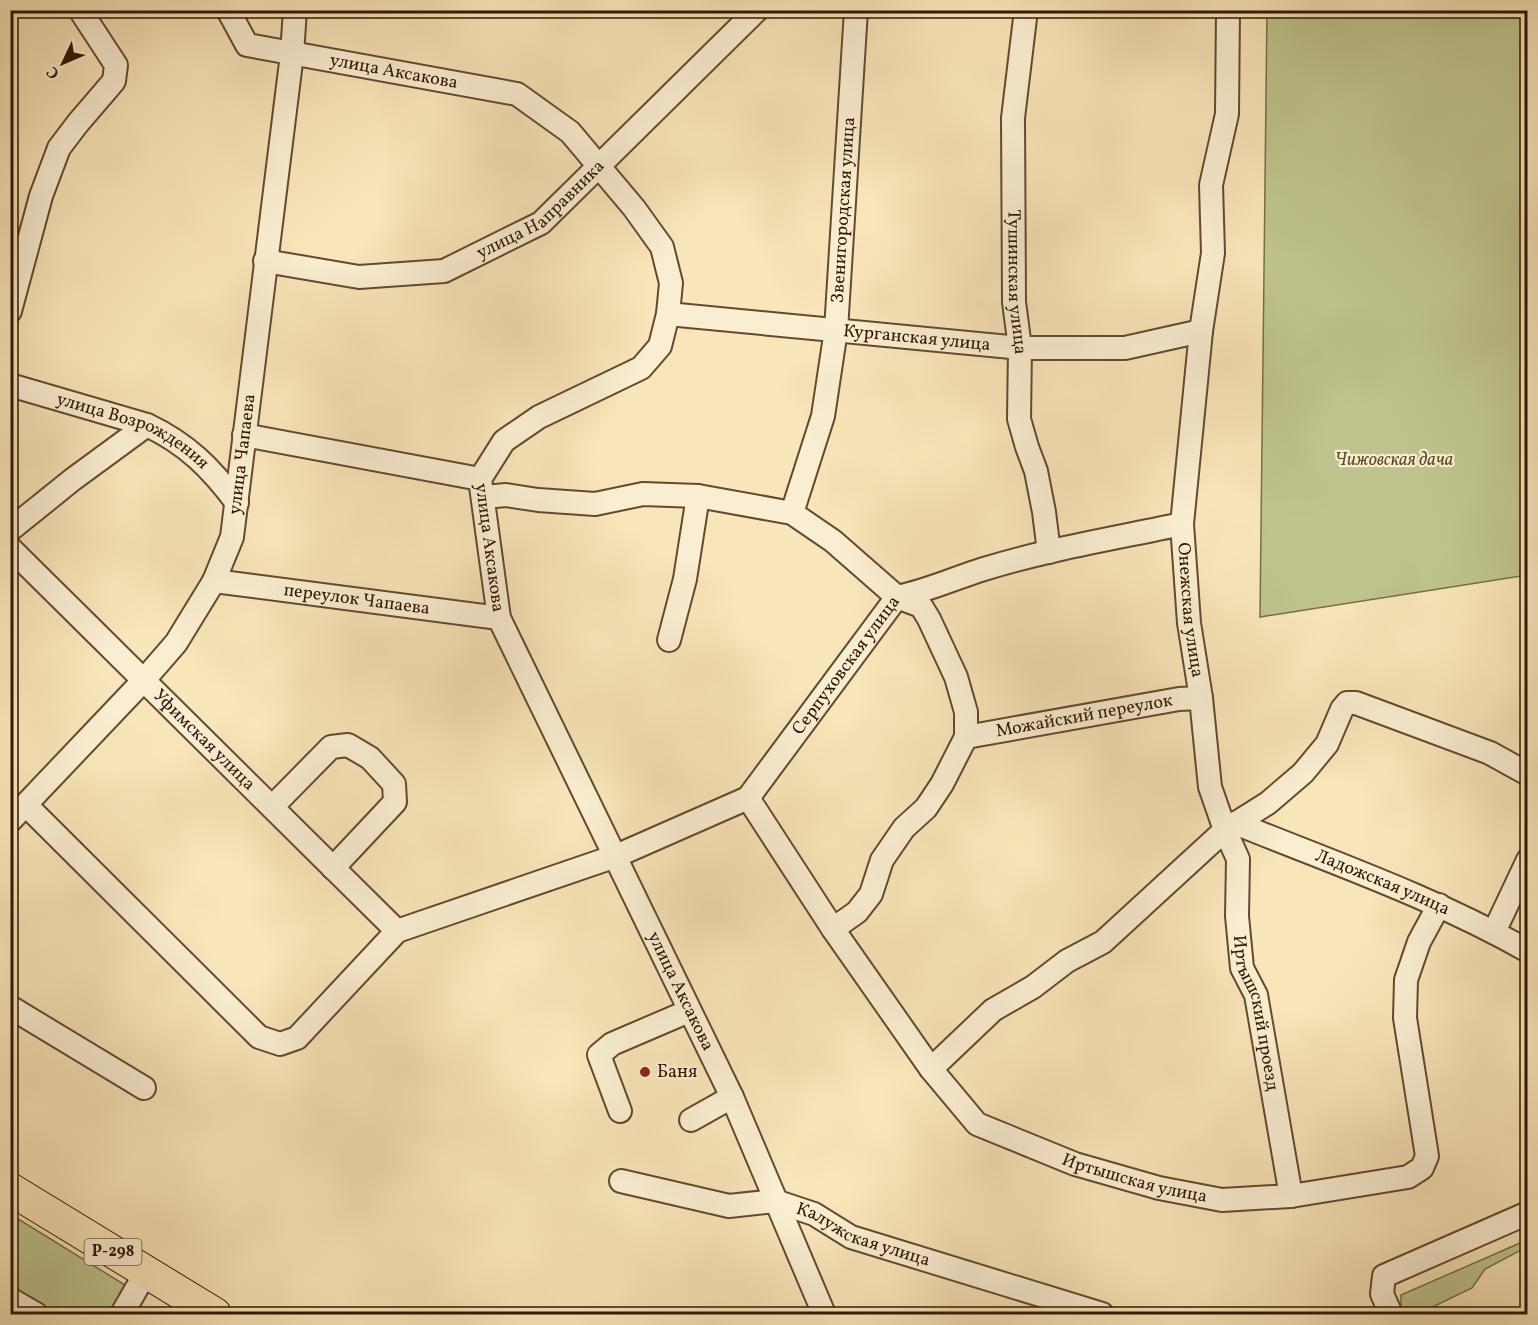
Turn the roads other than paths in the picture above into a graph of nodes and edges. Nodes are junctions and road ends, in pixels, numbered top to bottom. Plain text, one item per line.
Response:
1 (80, 10) edge
2 (228, 10) edge
3 (295, 10) edge
4 (757, 10) edge
5 (856, 10) edge
6 (1026, 10) edge
7 (1228, 10) edge
8 (292, 54) junction
9 (600, 167) junction
10 (265, 261) junction
11 (10, 311) edge
12 (668, 314) junction
13 (836, 330) junction
14 (1201, 331) junction
15 (1020, 348) junction
16 (10, 385) edge
17 (147, 425) junction
18 (244, 435) junction
19 (482, 488) junction
20 (698, 495) junction
21 (237, 503) junction
22 (792, 513) junction
23 (1182, 524) junction
24 (10, 530) edge
25 (10, 548) edge
26 (1049, 552) junction
27 (214, 581) junction
28 (897, 597) junction
29 (499, 618) junction
30 (669, 640) dead end
31 (143, 681) junction
32 (1201, 698) junction
33 (966, 737) junction
34 (1527, 774) edge
35 (747, 798) junction
36 (26, 805) junction
37 (272, 807) junction
38 (10, 821) edge
39 (1230, 826) junction
40 (616, 856) junction
41 (1527, 860) edge
42 (333, 868) junction
43 (1439, 905) junction
44 (833, 928) junction
45 (397, 931) junction
46 (1494, 932) junction
47 (1527, 951) edge
48 (10, 1007) edge
49 (689, 1011) junction
50 (931, 1069) junction
51 (144, 1088) dead end
52 (732, 1097) junction
53 (620, 1111) dead end
54 (691, 1120) dead end
55 (621, 1181) dead end
56 (10, 1189) edge
57 (1291, 1196) junction
58 (775, 1201) junction
59 (1527, 1213) edge
60 (146, 1272) junction
61 (10, 1299) edge
62 (36, 1314) edge
63 (122, 1314) edge
64 (215, 1314) edge
65 (824, 1314) edge
66 (1102, 1314) edge
67 (1391, 1314) edge

1 - 11 street
2 - 8 street, улица Аксакова
3 - 8 street, улица Чапаева
4 - 9 street, улица Направника
5 - 13 street, Звенигородская улица
6 - 15 street, Тушинская улица
7 - 14 street, Онежская улица
8 - 9 street, улица Аксакова
8 - 10 street, улица Чапаева
9 - 10 street, улица Направника
9 - 12 street, улица Аксакова
10 - 18 street, улица Чапаева
12 - 13 street, Курганская улица
12 - 19 street, улица Аксакова
13 - 15 street, Курганская улица
13 - 22 street, Звенигородская улица
14 - 15 street, Курганская улица
14 - 23 street, Онежская улица
15 - 26 street, Тушинская улица
16 - 17 street, улица Возрождения
17 - 21 street, улица Возрождения
17 - 24 street
18 - 19 street
18 - 21 street, улица Чапаева
19 - 20 street
19 - 29 street, улица Аксакова
20 - 22 street
20 - 30 street
21 - 27 street, улица Чапаева
22 - 28 street
23 - 26 street, Серпуховская улица
23 - 32 street, Онежская улица
25 - 31 street, Уфимская улица
26 - 28 street, Серпуховская улица
27 - 29 street, переулок Чапаева
27 - 31 street, улица Чапаева
28 - 33 street
28 - 35 street, Серпуховская улица
29 - 40 street, улица Аксакова
31 - 36 street, улица Чапаева
31 - 37 street, Уфимская улица
32 - 33 street, Можайский переулок
32 - 39 street, Онежская улица
33 - 44 street
34 - 39 street
35 - 40 street, Серпуховская улица
35 - 44 street, Иртышская улица
36 - 38 street, улица Чапаева
36 - 45 street
37 - 42 street, Уфимская улица
37 - 42 street
39 - 43 street, Ладожская улица
39 - 50 street
39 - 57 street, Иртышский проезд
40 - 45 street, Серпуховская улица
40 - 49 street, улица Аксакова
41 - 46 street
42 - 45 street, Уфимская улица
43 - 46 street, Ладожская улица
43 - 57 street, Иртышская улица
44 - 50 street, Иртышская улица
46 - 47 street, Ладожская улица
48 - 51 street
49 - 52 street, улица Аксакова
49 - 53 street
50 - 57 street, Иртышская улица
52 - 54 street
52 - 58 street, улица Аксакова
55 - 58 street, Калужская улица
56 - 60 highway, Р-298
58 - 65 street, улица Аксакова
58 - 66 street, Калужская улица
59 - 67 street
60 - 63 street
60 - 64 highway, Р-298
61 - 62 street

